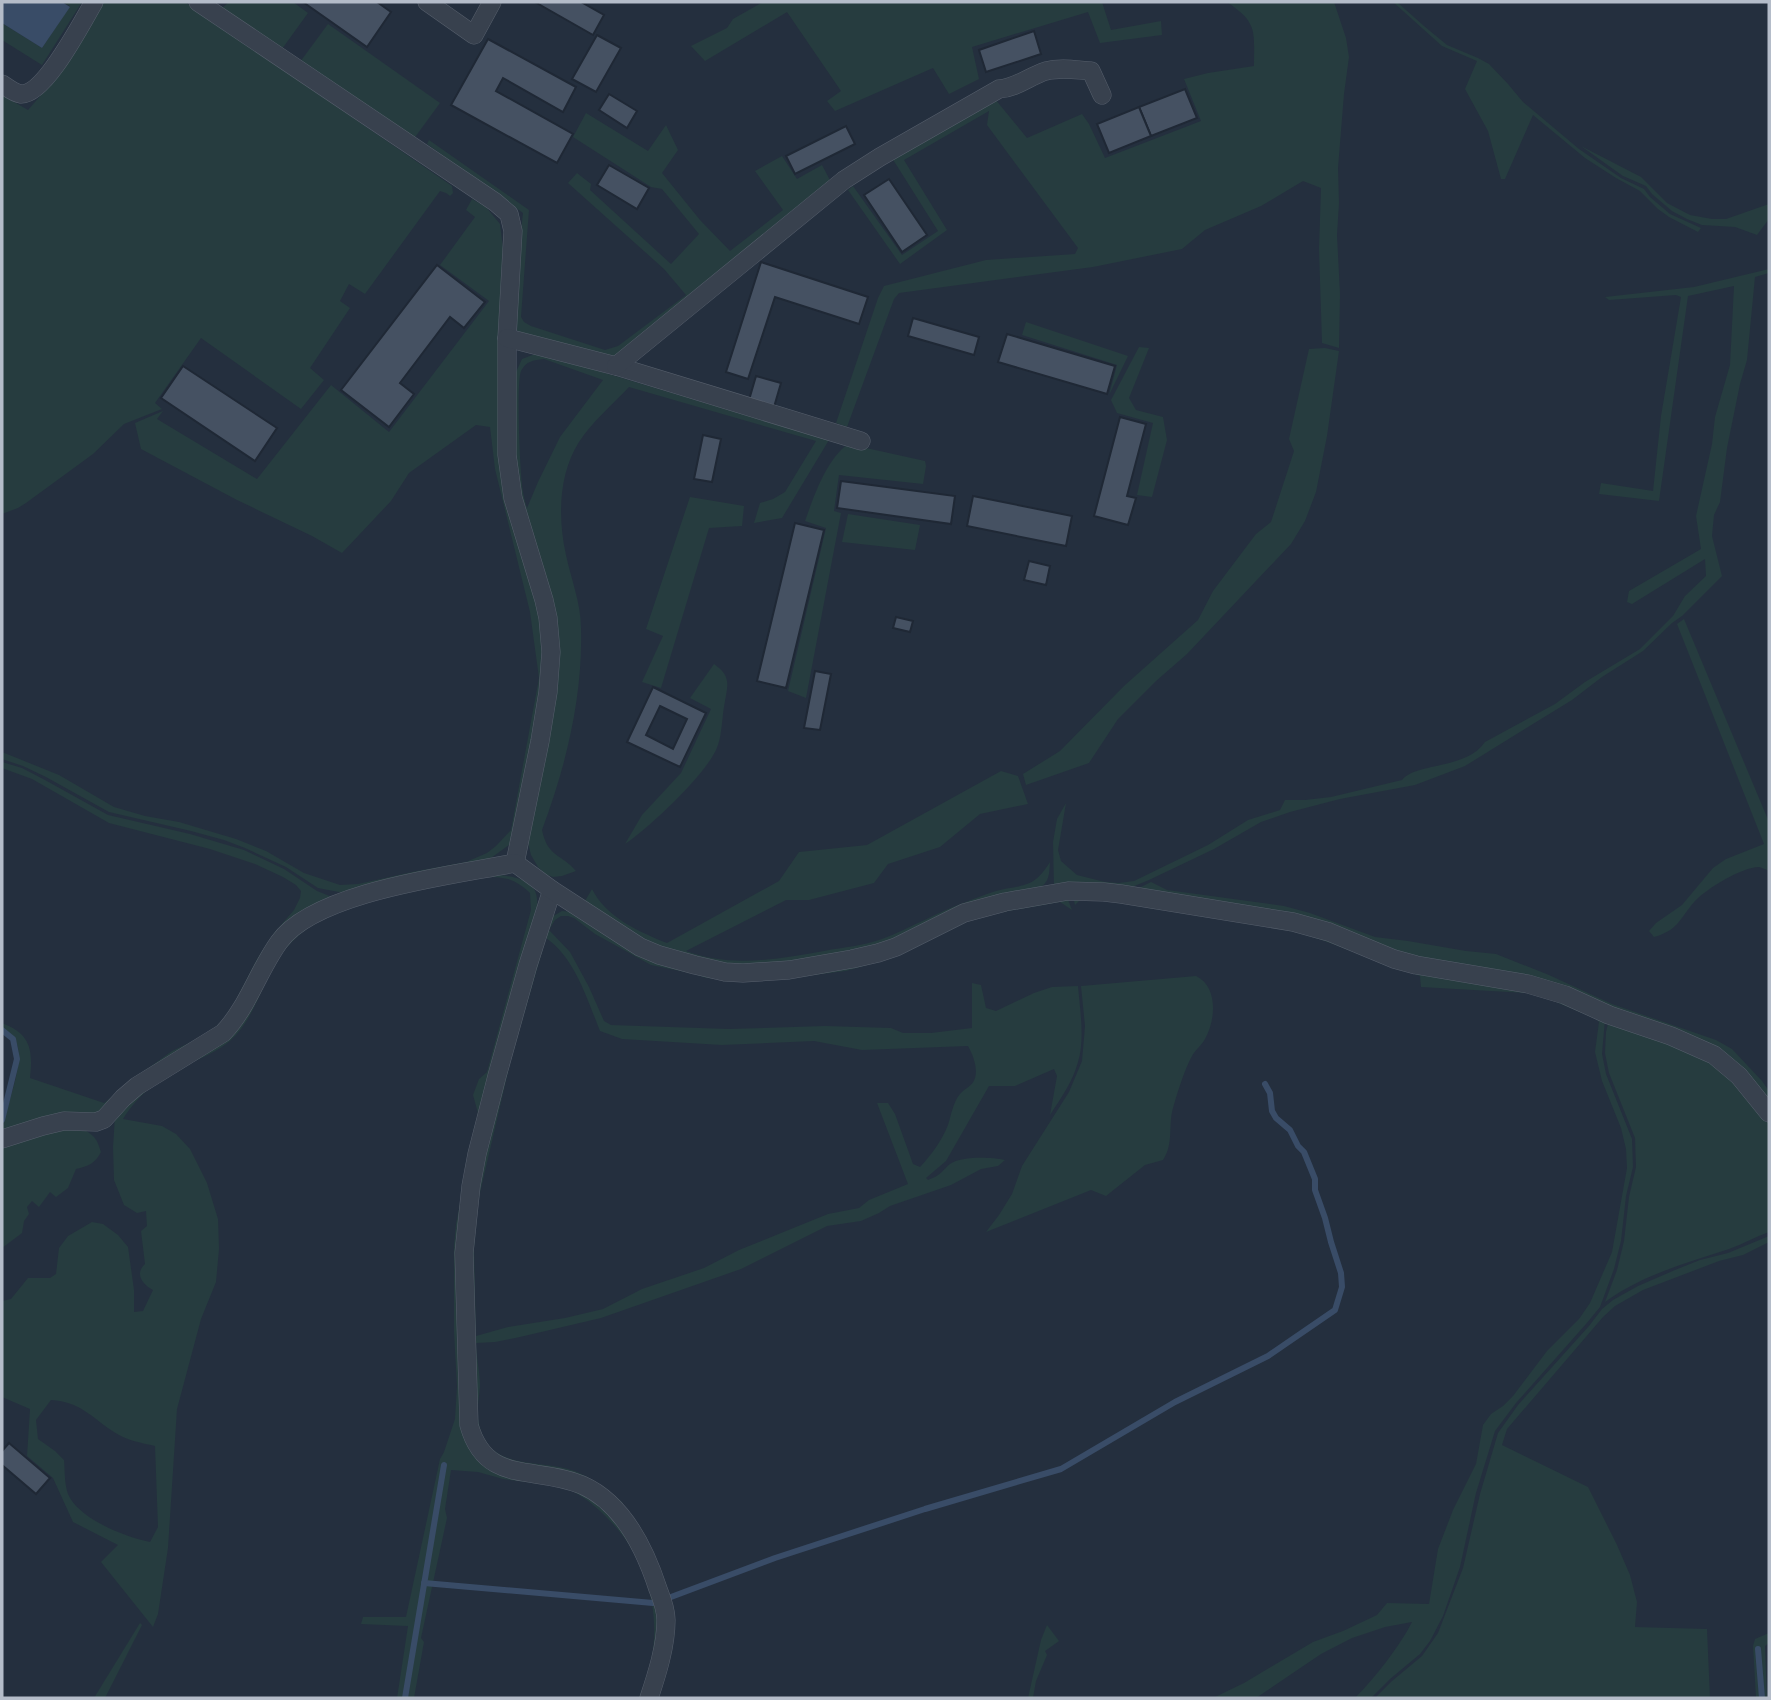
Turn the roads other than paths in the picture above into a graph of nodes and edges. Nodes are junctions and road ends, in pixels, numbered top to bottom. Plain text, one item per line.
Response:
1 (94, 2) edge
2 (428, 2) edge
3 (492, 2) edge
4 (204, 3) edge
5 (2, 84) edge
6 (1102, 95) dead end
7 (507, 338) junction
8 (616, 366) junction
9 (861, 441) dead end
10 (515, 863) junction
11 (552, 890) junction
12 (1769, 1113) edge
13 (2, 1139) edge
14 (649, 1698) edge

1 - 5 street
2 - 3 street
4 - 7 street
6 - 8 street
7 - 8 street
7 - 10 street
8 - 9 street
10 - 11 street
10 - 13 street
11 - 12 street
11 - 14 street

